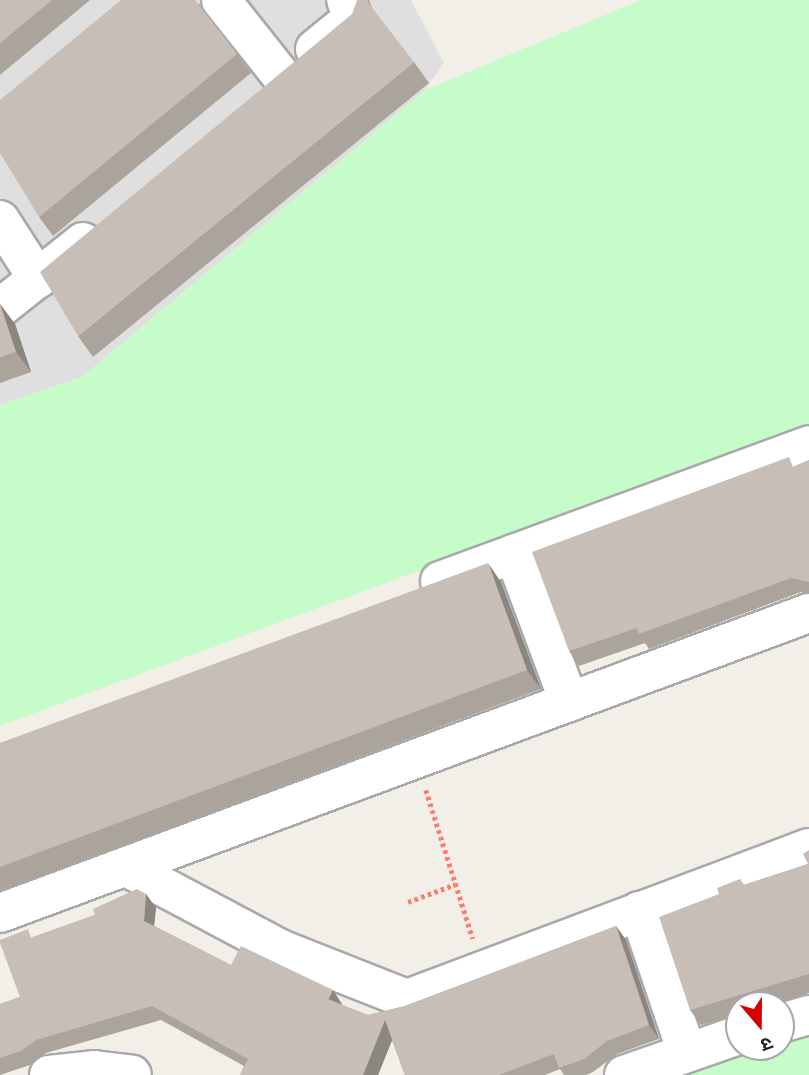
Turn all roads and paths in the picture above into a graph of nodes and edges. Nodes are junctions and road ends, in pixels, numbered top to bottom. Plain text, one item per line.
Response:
1 (222, 0) edge
2 (346, 0) edge
3 (282, 77) junction
4 (250, 104) edge
5 (112, 218) edge
6 (0, 220) edge
7 (38, 279) junction
8 (0, 308) edge
9 (809, 445) edge
10 (514, 554) junction
11 (410, 592) edge
12 (809, 613) edge
13 (569, 702) junction
14 (416, 759) junction
15 (809, 848) edge
16 (126, 867) junction
17 (456, 884) junction
18 (408, 902) dead end
19 (639, 911) junction
20 (0, 913) edge
21 (483, 970) junction
22 (725, 1039) edge
23 (686, 1050) junction
24 (49, 1075) edge
25 (132, 1075) edge
26 (624, 1075) edge

1 - 3 street
2 - 3 street
3 - 4 street
5 - 7 street
6 - 7 street
7 - 8 street
9 - 10 street
10 - 11 street
10 - 13 street
12 - 13 street
13 - 14 street
14 - 16 street
14 - 17 path
15 - 19 street
16 - 20 street
16 - 21 street
17 - 18 path
17 - 21 path
19 - 21 street
19 - 23 street
22 - 23 street
23 - 26 street
24 - 25 street

